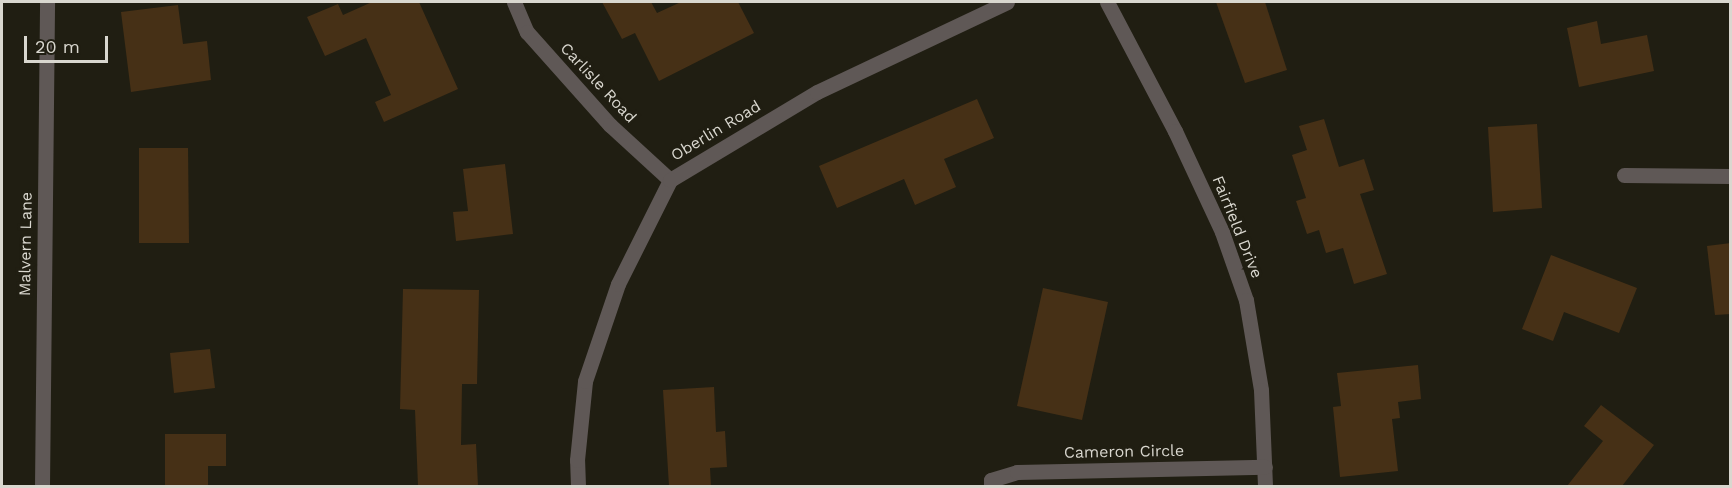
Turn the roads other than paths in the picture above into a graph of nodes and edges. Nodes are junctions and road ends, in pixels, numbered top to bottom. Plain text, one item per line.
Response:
1 (47, 2) edge
2 (514, 2) edge
3 (1008, 2) edge
4 (1107, 2) edge
5 (1624, 175) dead end
6 (1731, 176) edge
7 (670, 180) junction
8 (1264, 467) junction
9 (42, 486) edge
10 (578, 486) edge
11 (991, 486) edge
12 (1265, 486) edge

1 - 9 street, Malvern Lane
2 - 7 street, Carlisle Road
3 - 7 street, Oberlin Road
4 - 8 street, Fairfield Drive
5 - 6 street
7 - 10 street, Oberlin Road
8 - 11 street, Cameron Circle
8 - 12 street, Fairfield Drive

